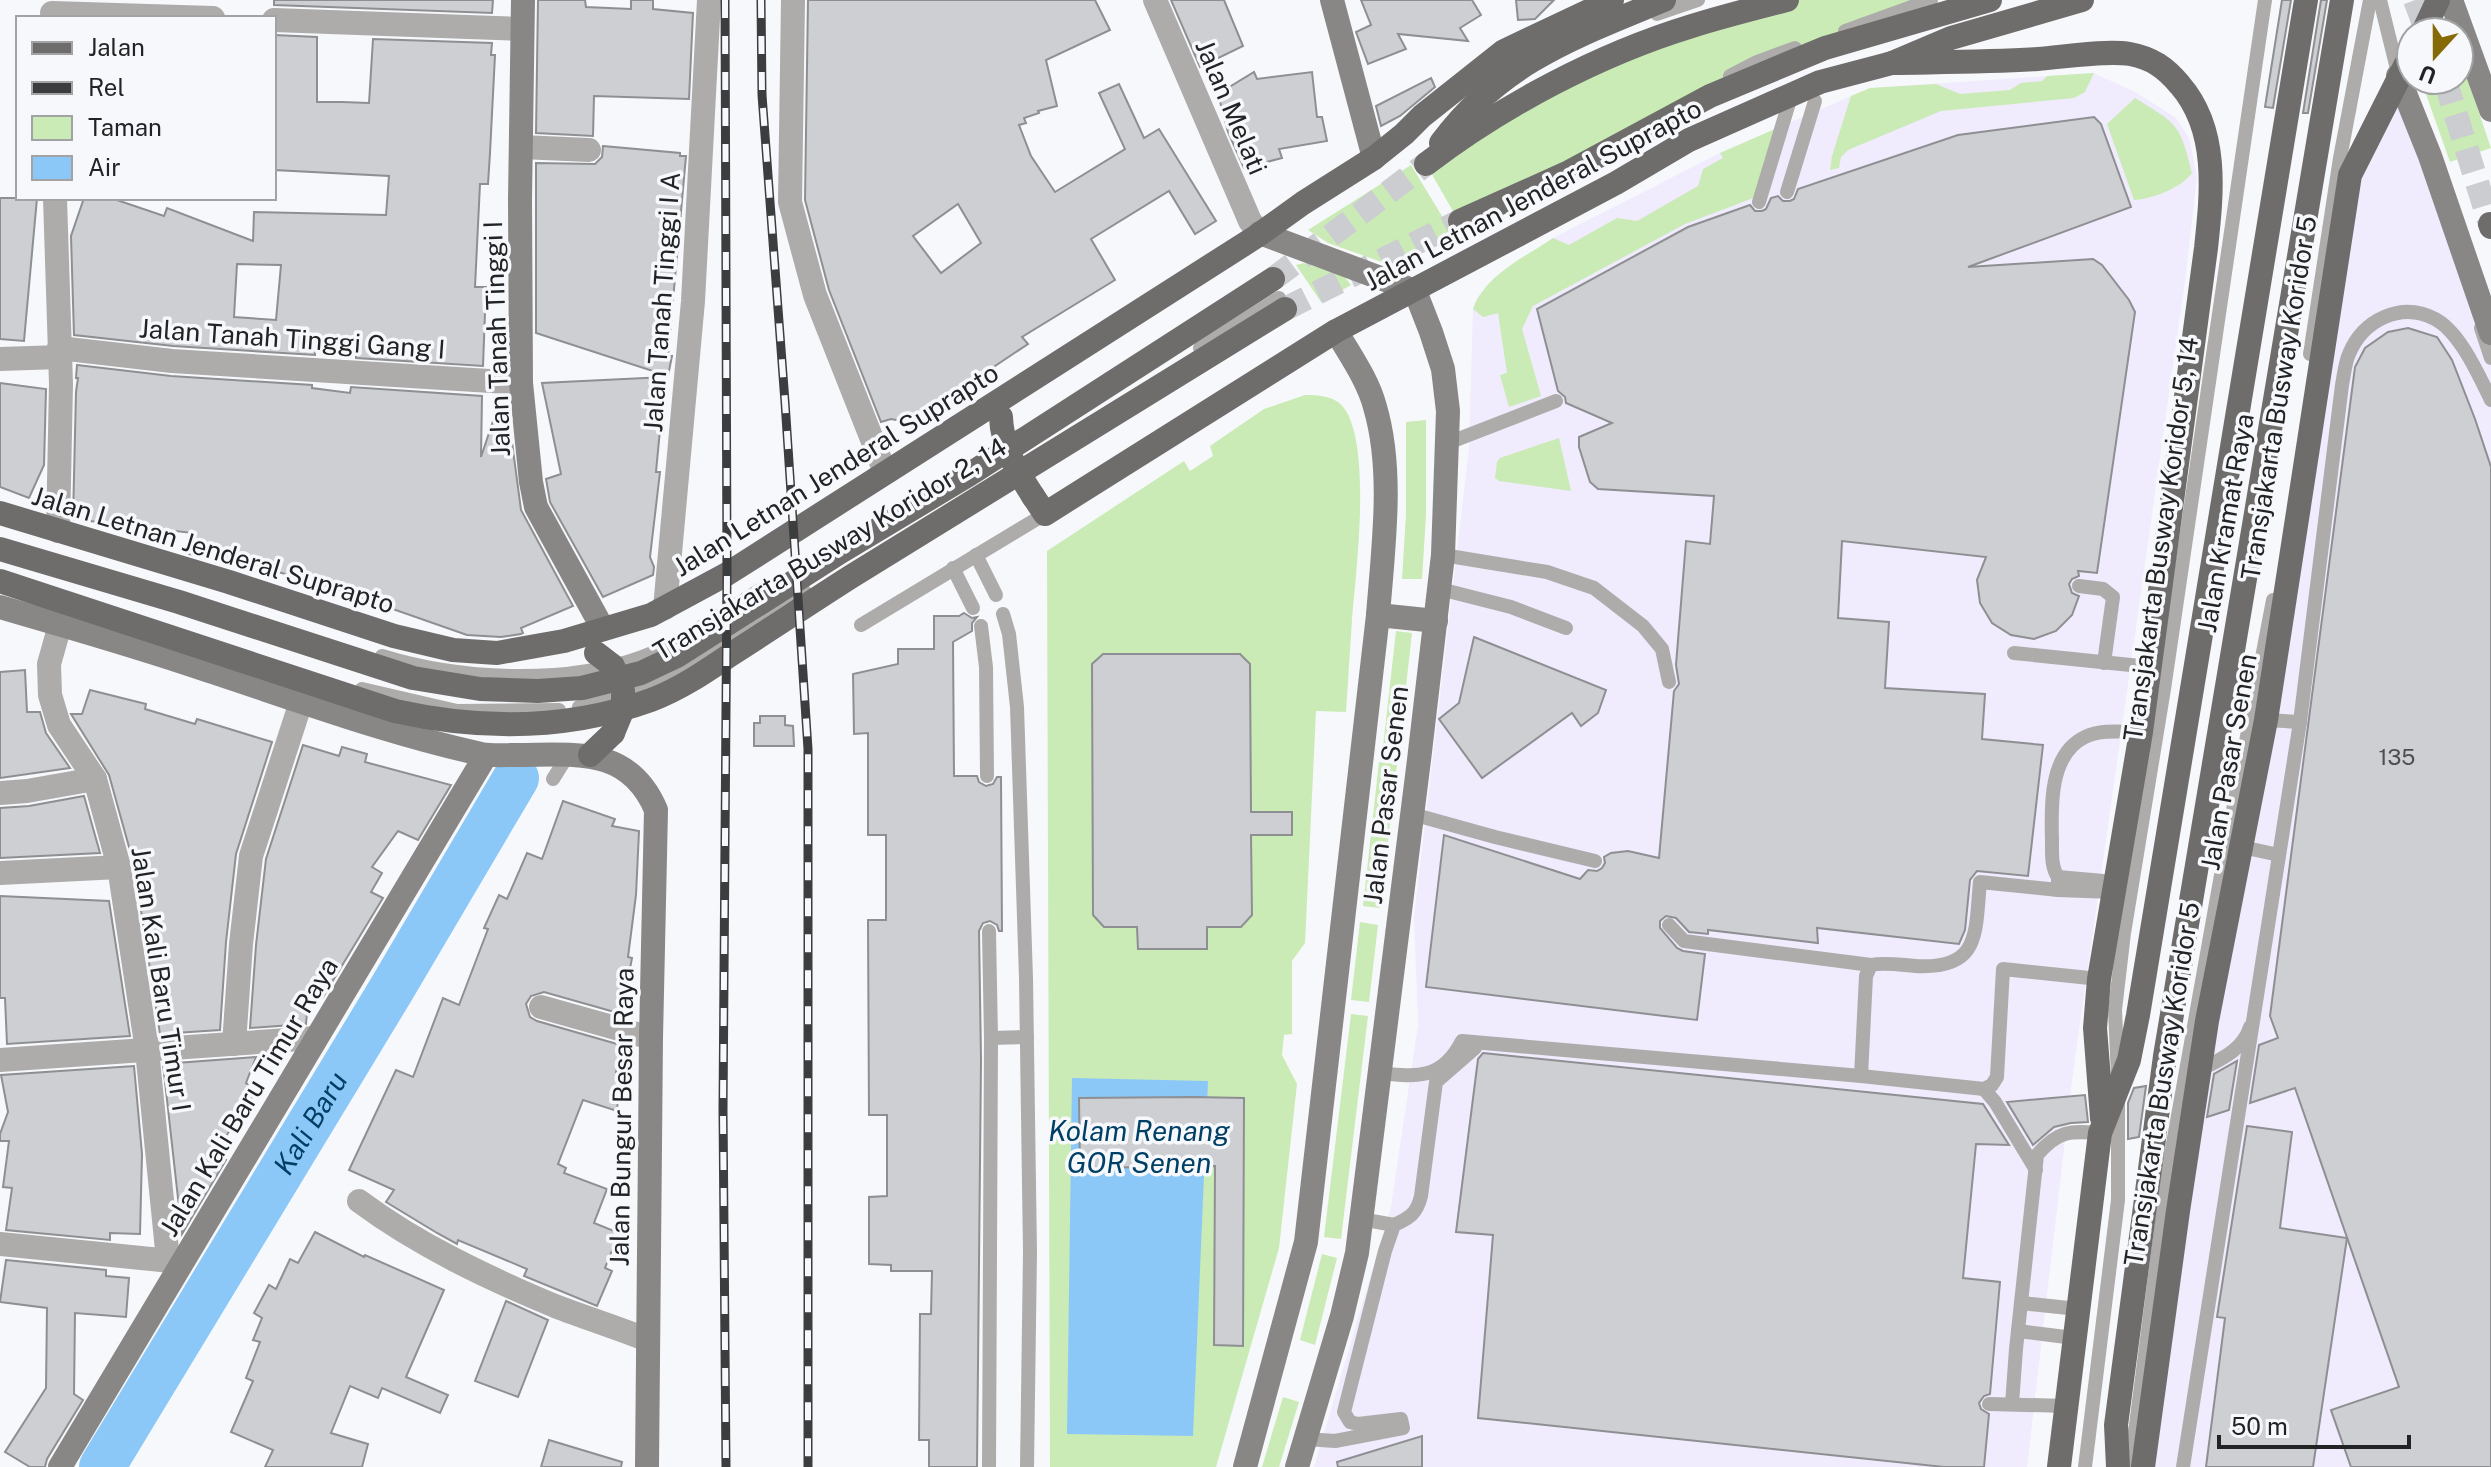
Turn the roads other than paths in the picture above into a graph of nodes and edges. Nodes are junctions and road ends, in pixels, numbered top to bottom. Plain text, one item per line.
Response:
1 (523, 0) edge
2 (709, 0) edge
3 (793, 0) edge
4 (1155, 0) edge
5 (1332, 0) edge
6 (1612, 0) edge
7 (1664, 0) edge
8 (1698, 0) edge
9 (1787, 0) edge
10 (1931, 0) edge
11 (1990, 0) edge
12 (2082, 0) edge
13 (2265, 0) edge
14 (2306, 0) edge
15 (2342, 0) edge
16 (2370, 0) edge
17 (2380, 0) edge
18 (2451, 0) edge
19 (1584, 6) edge
20 (51, 10) edge
21 (172, 16) edge
22 (276, 20) edge
23 (522, 29) junction
24 (1892, 63) junction
25 (2395, 63) edge
26 (2395, 82) edge
27 (2402, 96) edge
28 (2406, 96) edge
29 (1804, 97) junction
30 (2491, 110) edge
31 (1457, 122) junction
32 (521, 147) junction
33 (589, 150) dead end
34 (1374, 158) junction
35 (1787, 192) dead end
36 (55, 200) edge
37 (1759, 202) dead end
38 (1457, 217) joint
39 (1260, 233) junction
40 (1277, 290) junction
41 (1415, 291) junction
42 (1336, 331) junction
43 (2491, 333) edge
44 (60, 353) junction
45 (2491, 358) edge
46 (0, 359) edge
47 (521, 383) junction
48 (2491, 400) edge
49 (1556, 401) dead end
50 (1001, 408) junction
51 (1448, 443) junction
52 (885, 472) junction
53 (1039, 505) junction
54 (0, 513) edge
55 (58, 531) junction
56 (0, 537) edge
57 (0, 549) edge
58 (976, 555) junction
59 (1443, 555) junction
60 (953, 568) junction
61 (0, 572) edge
62 (0, 581) edge
63 (2079, 586) dead end
64 (1440, 589) junction
65 (996, 595) dead end
66 (0, 607) edge
67 (665, 608) junction
68 (973, 608) dead end
69 (1003, 614) dead end
70 (1378, 615) junction
71 (1436, 621) junction
72 (60, 625) junction
73 (861, 625) dead end
74 (981, 626) dead end
75 (1566, 628) dead end
76 (603, 629) junction
77 (564, 641) junction
78 (2014, 653) dead end
79 (2104, 663) junction
80 (2150, 667) junction
81 (1669, 682) dead end
82 (301, 702) junction
83 (2266, 720) junction
84 (2300, 722) junction
85 (2141, 732) junction
86 (486, 755) junction
87 (579, 755) junction
88 (987, 776) dead end
89 (95, 779) junction
90 (553, 779) dead end
91 (0, 793) edge
92 (1412, 814) junction
93 (2242, 847) junction
94 (2279, 855) junction
95 (1595, 861) dead end
96 (119, 867) junction
97 (0, 873) edge
98 (2058, 883) junction
99 (2114, 887) junction
100 (1669, 925) dead end
101 (989, 931) dead end
102 (1871, 965) junction
103 (2099, 979) junction
104 (541, 1007) dead end
105 (2256, 1011) junction
106 (1027, 1037) junction
107 (316, 1038) junction
108 (651, 1038) junction
109 (991, 1038) junction
110 (234, 1044) junction
111 (1475, 1048) dead end
112 (147, 1050) junction
113 (0, 1060) edge
114 (2200, 1070) junction
115 (1379, 1073) junction
116 (1861, 1076) junction
117 (2118, 1086) junction
118 (1984, 1089) junction
119 (2101, 1129) junction
120 (2036, 1170) junction
121 (359, 1201) dead end
122 (1361, 1219) junction
123 (1394, 1225) junction
124 (0, 1244) edge
125 (175, 1261) junction
126 (2021, 1303) junction
127 (2078, 1309) junction
128 (2018, 1331) junction
129 (2074, 1338) junction
130 (648, 1340) junction
131 (1989, 1404) dead end
132 (2012, 1404) junction
133 (2066, 1406) junction
134 (1306, 1439) junction
135 (60, 1467) edge
136 (647, 1467) edge
137 (989, 1467) edge
138 (1027, 1467) edge
139 (1245, 1467) edge
140 (1297, 1467) edge
141 (2059, 1467) edge
142 (2085, 1467) edge
143 (2118, 1467) edge
144 (2128, 1467) edge
145 (2143, 1467) edge
146 (2183, 1467) edge

1 - 23 street, Jalan Tanah Tinggi I
2 - 67 street, Jalan Tanah Tinggi I A
3 - 52 street
4 - 39 street, Jalan Melati
5 - 34 street
6 - 19 main road, Jalan Letnan Jenderal Suprapto
7 - 31 main road
8 - 31 lane
9 - 31 main road
10 - 38 lane
11 - 38 main road, Jalan Letnan Jenderal Suprapto
12 - 24 main road, Jalan Letnan Jenderal Suprapto
13 - 117 lane, Transjakarta Busway Koridor 5, 14
14 - 117 main road, Jalan Kramat Raya
15 - 143 main road, Jalan Kramat Raya
16 - 144 lane, Transjakarta Busway Koridor 5
17 - 25 lane
18 - 30 street
19 - 34 main road, Jalan Letnan Jenderal Suprapto
20 - 21 street
22 - 23 street
23 - 32 street, Jalan Tanah Tinggi I
24 - 29 main road, Jalan Letnan Jenderal Suprapto
24 - 80 main road
26 - 83 main road, Jalan Pasar Senen
27 - 45 lane
28 - 43 street
29 - 35 lane
29 - 37 lane
29 - 41 main road, Jalan Letnan Jenderal Suprapto
32 - 33 street
32 - 47 street, Jalan Tanah Tinggi I
34 - 39 main road, Jalan Letnan Jenderal Suprapto
36 - 44 street
39 - 41 street
39 - 50 main road, Jalan Letnan Jenderal Suprapto
40 - 56 lane, Transjakarta Busway Koridor 2, 14
40 - 57 main road
40 - 61 lane, Transjakarta Busway Koridor 2, 14
40 - 62 main road
41 - 42 main road, Jalan Letnan Jenderal Suprapto
41 - 51 street, Jalan Pasar Senen
42 - 53 main road, Jalan Letnan Jenderal Suprapto
42 - 70 street, Jalan Pasar Senen
44 - 46 street, Jalan Tanah Tinggi Gang I
44 - 47 street, Jalan Tanah Tinggi Gang I
44 - 55 street
47 - 76 street, Jalan Tanah Tinggi I
48 - 84 lane
49 - 51 lane
50 - 52 main road, Jalan Letnan Jenderal Suprapto
50 - 53 main road, bridge
51 - 59 street, Jalan Pasar Senen
52 - 67 main road, Jalan Letnan Jenderal Suprapto
53 - 58 lane
54 - 55 main road, Jalan Letnan Jenderal Suprapto
55 - 77 main road, Jalan Letnan Jenderal Suprapto
58 - 60 lane
58 - 65 lane
59 - 64 street, Jalan Pasar Senen
59 - 81 lane
60 - 68 lane
60 - 73 lane
63 - 79 lane
64 - 71 street, Jalan Pasar Senen
64 - 75 lane
66 - 72 street
67 - 76 main road, Jalan Letnan Jenderal Suprapto
69 - 106 lane
70 - 71 street
70 - 139 street, Jalan Pasar Senen
71 - 92 street, Jalan Pasar Senen
72 - 82 street
72 - 89 street, Jalan Kali Baru Timur I
74 - 88 lane
76 - 77 main road, Jalan Letnan Jenderal Suprapto
77 - 87 main road, bridge
78 - 79 lane
79 - 80 lane
80 - 85 main road
82 - 86 street
82 - 110 street
83 - 84 lane
83 - 93 main road, Jalan Pasar Senen
84 - 94 lane
85 - 98 lane
85 - 99 main road
86 - 87 street
86 - 107 street, Jalan Kali Baru Timur Raya
87 - 90 lane
87 - 108 street, Jalan Bungur Besar Raya
89 - 91 street
89 - 96 street, Jalan Kali Baru Timur I
92 - 95 lane
92 - 115 street, Jalan Pasar Senen
93 - 94 lane
93 - 114 main road, Jalan Pasar Senen
94 - 105 lane
96 - 97 street
96 - 112 street, Jalan Kali Baru Timur I
98 - 99 lane
98 - 102 lane
99 - 103 main road
100 - 102 lane
101 - 109 lane
102 - 116 lane
103 - 118 lane
103 - 119 main road
104 - 108 street
105 - 114 lane
105 - 146 lane
106 - 109 lane
106 - 138 lane
107 - 110 street
107 - 125 street, Jalan Kali Baru Timur Raya
108 - 130 street, Jalan Bungur Besar Raya
109 - 137 lane
110 - 112 street
111 - 123 lane
112 - 113 street
112 - 125 street, Jalan Kali Baru Timur I
114 - 145 main road, Jalan Pasar Senen
115 - 116 lane
115 - 122 street, Jalan Pasar Senen
116 - 118 lane
117 - 119 main road
117 - 142 lane, Transjakarta Busway Koridor 5
118 - 120 lane
119 - 120 lane
119 - 127 main road
120 - 126 lane
121 - 130 street
122 - 123 lane
122 - 134 street, Jalan Pasar Senen
123 - 134 lane
124 - 125 street
125 - 135 street, Jalan Kali Baru Timur Raya
126 - 127 lane
126 - 128 lane
127 - 129 main road
128 - 129 lane
128 - 132 lane
129 - 133 main road
130 - 136 street, Jalan Bungur Besar Raya
131 - 132 lane
132 - 133 lane
133 - 141 main road
134 - 140 street, Jalan Pasar Senen

